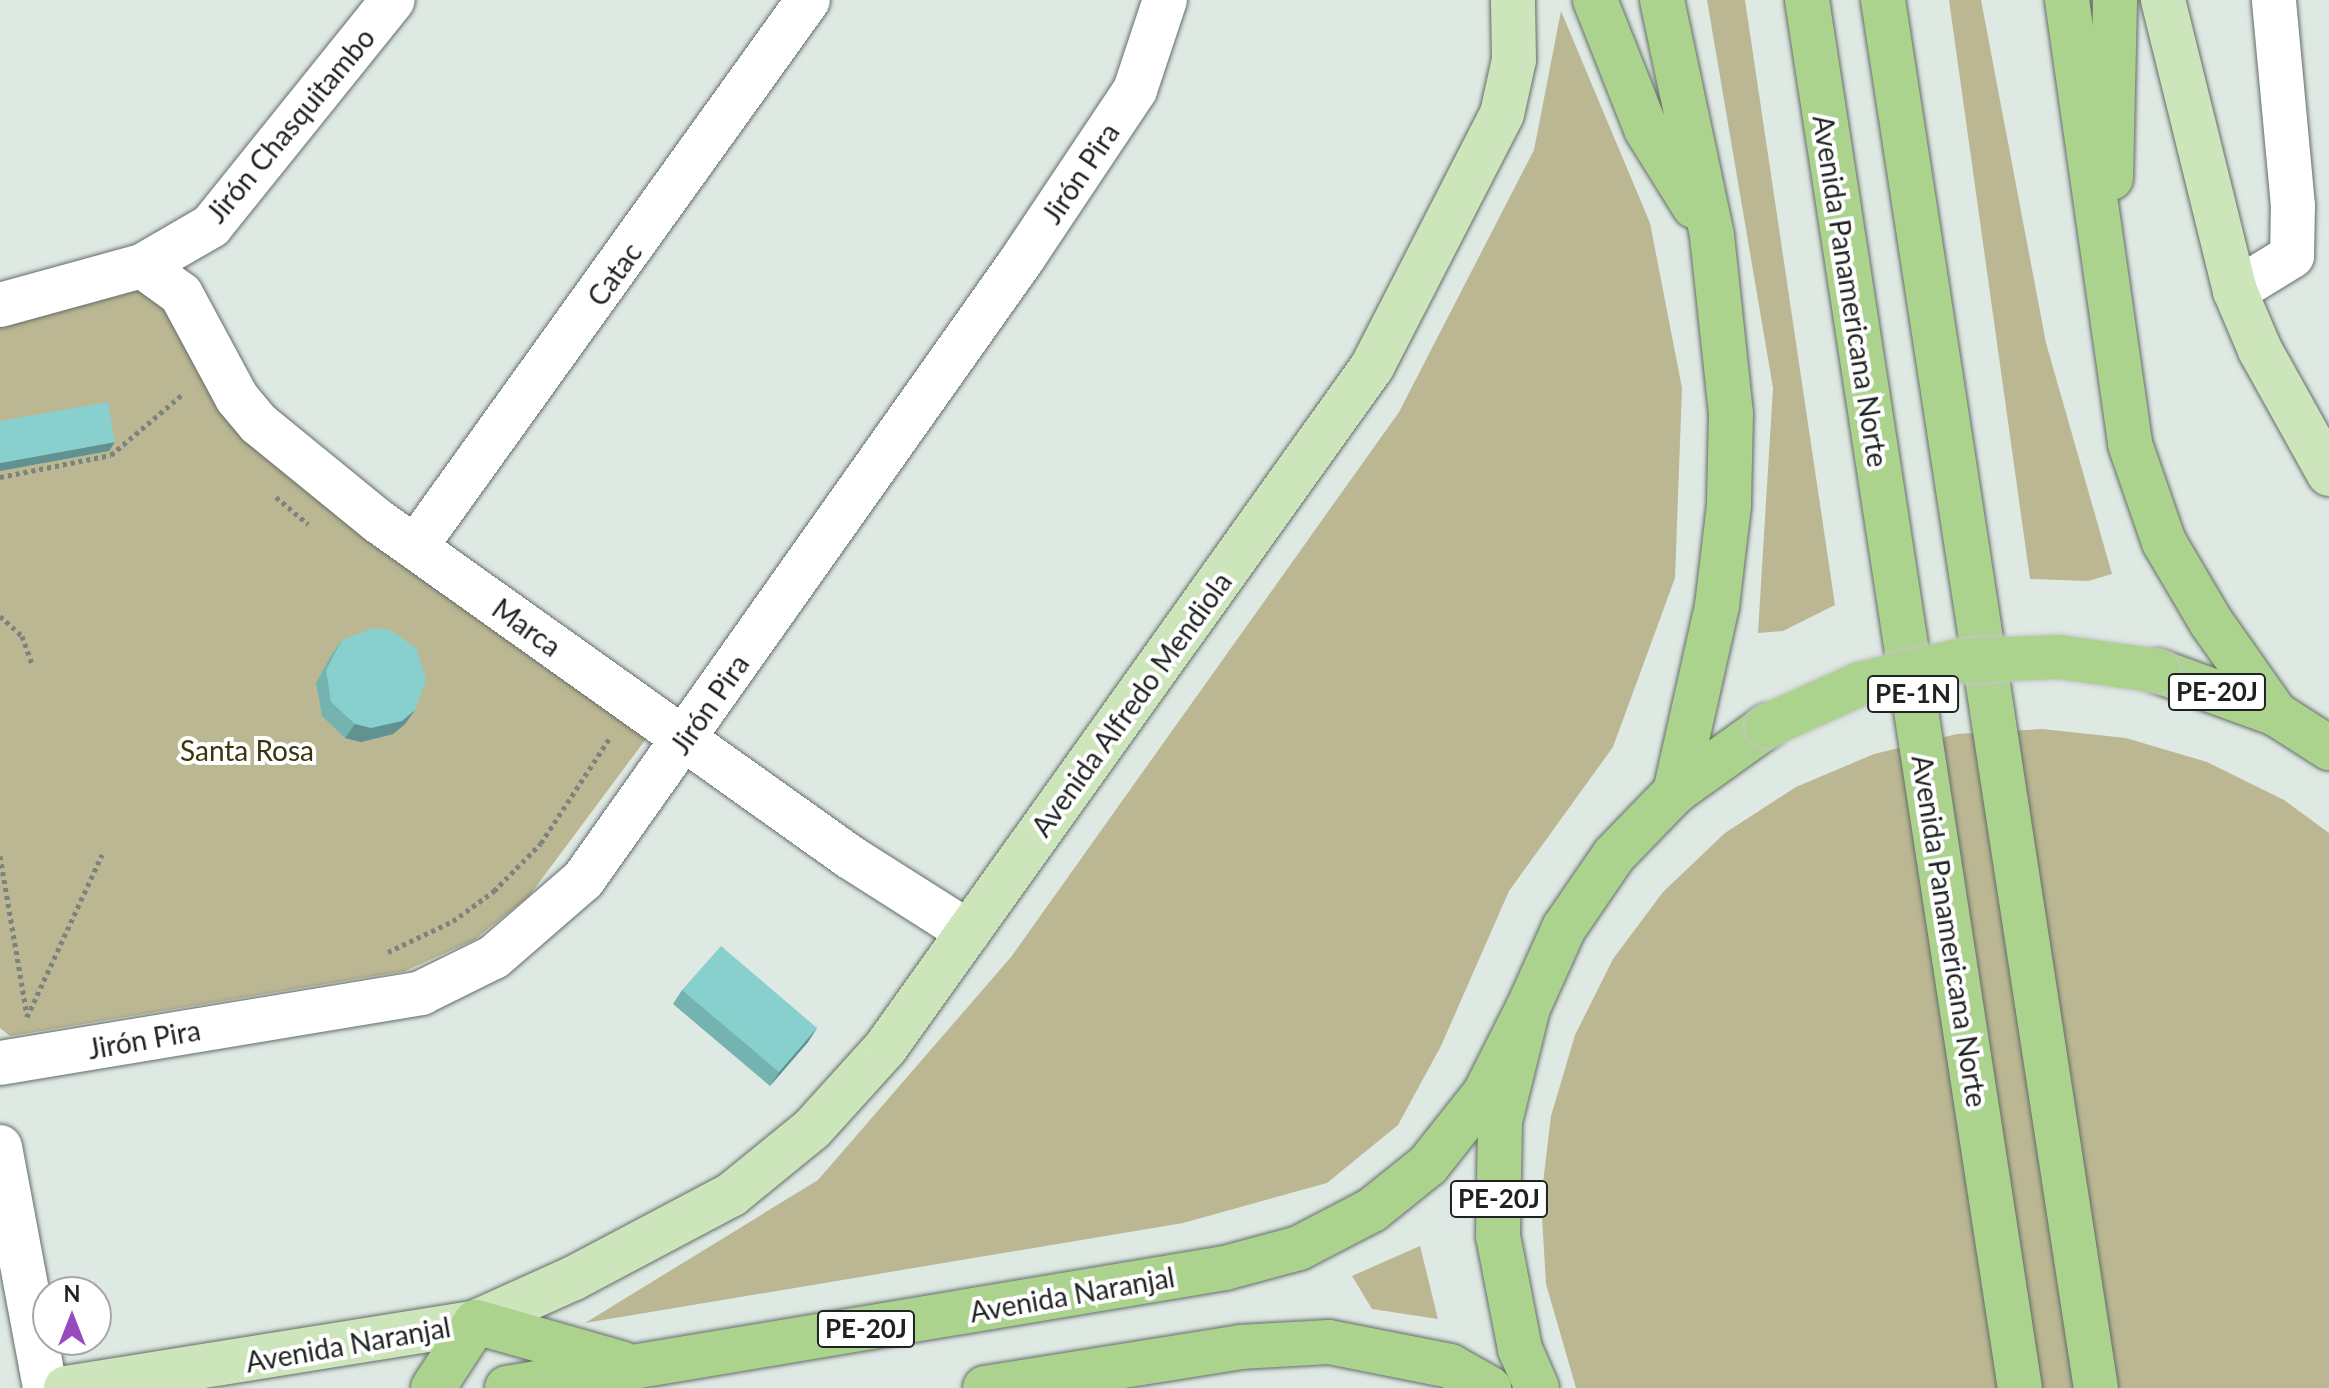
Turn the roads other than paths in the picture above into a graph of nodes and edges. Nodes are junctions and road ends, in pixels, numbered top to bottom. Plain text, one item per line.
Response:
1 (393, 0) edge
2 (808, 0) edge
3 (1165, 0) edge
4 (1513, 0) edge
5 (1595, 0) edge
6 (1662, 0) edge
7 (1807, 0) edge
8 (1883, 0) edge
9 (2067, 0) edge
10 (2115, 0) edge
11 (2163, 0) edge
12 (2274, 0) edge
13 (1712, 236) junction
14 (2104, 260) junction
15 (142, 266) junction
16 (2235, 291) junction
17 (0, 305) edge
18 (2329, 474) edge
19 (416, 546) junction
20 (2276, 714) junction
21 (687, 736) junction
22 (2329, 748) edge
23 (1675, 792) junction
24 (968, 932) junction
25 (1528, 1008) junction
26 (0, 1063) edge
27 (0, 1147) edge
28 (574, 1278) joint
29 (476, 1322) junction
30 (635, 1367) junction
31 (45, 1388) edge
32 (66, 1388) edge
33 (433, 1388) edge
34 (507, 1388) edge
35 (985, 1388) edge
36 (1489, 1388) edge
37 (1537, 1388) edge
38 (2020, 1388) edge
39 (2096, 1388) edge

1 - 15 street, Jirón Chasquitambo
2 - 19 street, Catac
3 - 21 street, Jirón Pira
4 - 24 main road, Avenida Alfredo Mendiola
5 - 13 highway
6 - 13 highway
7 - 38 highway, Avenida Panamericana Norte / PE-1N
8 - 39 highway, PE-1N
9 - 14 highway
10 - 14 highway
11 - 16 main road
12 - 16 street
13 - 23 highway
14 - 20 highway
15 - 17 street, Jirón Chasquitambo
15 - 19 street, Marca
16 - 18 main road
19 - 21 street, Marca
20 - 22 highway, PE-20J
20 - 23 highway, PE-20J, bridge
21 - 24 street, Marca
21 - 26 street, Jirón Pira
23 - 25 highway, PE-20J
24 - 28 main road, Avenida Alfredo Mendiola
25 - 30 highway, Avenida Naranjal / PE-20J
25 - 37 highway, PE-20J
27 - 31 street
28 - 29 main road, Avenida Naranjal
29 - 30 highway
29 - 32 main road, Avenida Naranjal
29 - 33 highway
30 - 34 highway, Avenida Naranjal / PE-20J
35 - 36 highway

